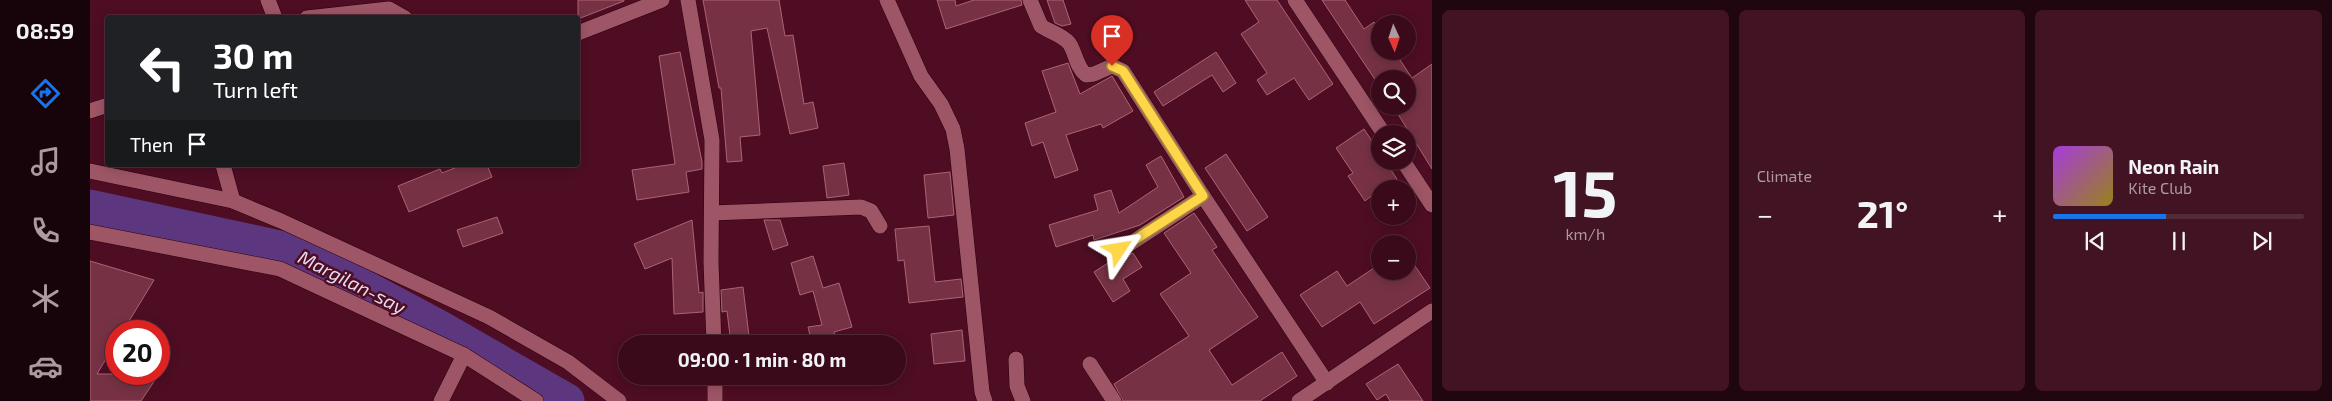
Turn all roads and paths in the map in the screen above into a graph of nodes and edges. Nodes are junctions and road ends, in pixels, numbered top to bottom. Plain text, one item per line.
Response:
1 (268, 0) edge
2 (662, 0) edge
3 (688, 0) edge
4 (887, 0) edge
5 (1030, 0) edge
6 (1295, 0) edge
7 (274, 15) edge
8 (334, 15) edge
9 (400, 15) edge
10 (580, 32) edge
11 (105, 106) edge
12 (90, 111) edge
13 (1378, 125) edge
14 (224, 167) edge
15 (1409, 170) edge
16 (90, 171) edge
17 (1203, 196) junction
18 (234, 201) junction
19 (1432, 205) edge
20 (712, 212) junction
21 (880, 226) dead end
22 (90, 232) edge
23 (1119, 250) dead end
24 (1432, 311) edge
25 (714, 335) edge
26 (464, 355) junction
27 (1016, 359) dead end
28 (1090, 364) dead end
29 (1327, 383) junction
30 (715, 385) edge
31 (441, 401) edge
32 (536, 401) edge
33 (619, 401) edge
34 (715, 401) edge
35 (985, 401) edge
36 (1023, 401) edge
37 (1114, 401) edge
38 (1299, 401) edge

1 - 7 street
2 - 10 street
3 - 20 street
4 - 35 street
5 - 17 street
6 - 13 street
8 - 9 street
11 - 12 street
14 - 18 street
15 - 19 street
16 - 18 street
17 - 23 street
17 - 29 street
18 - 33 street
20 - 21 street
20 - 25 street
22 - 26 street
24 - 29 street
26 - 31 street
26 - 32 street
27 - 36 street
28 - 37 street
29 - 38 street
30 - 34 street

